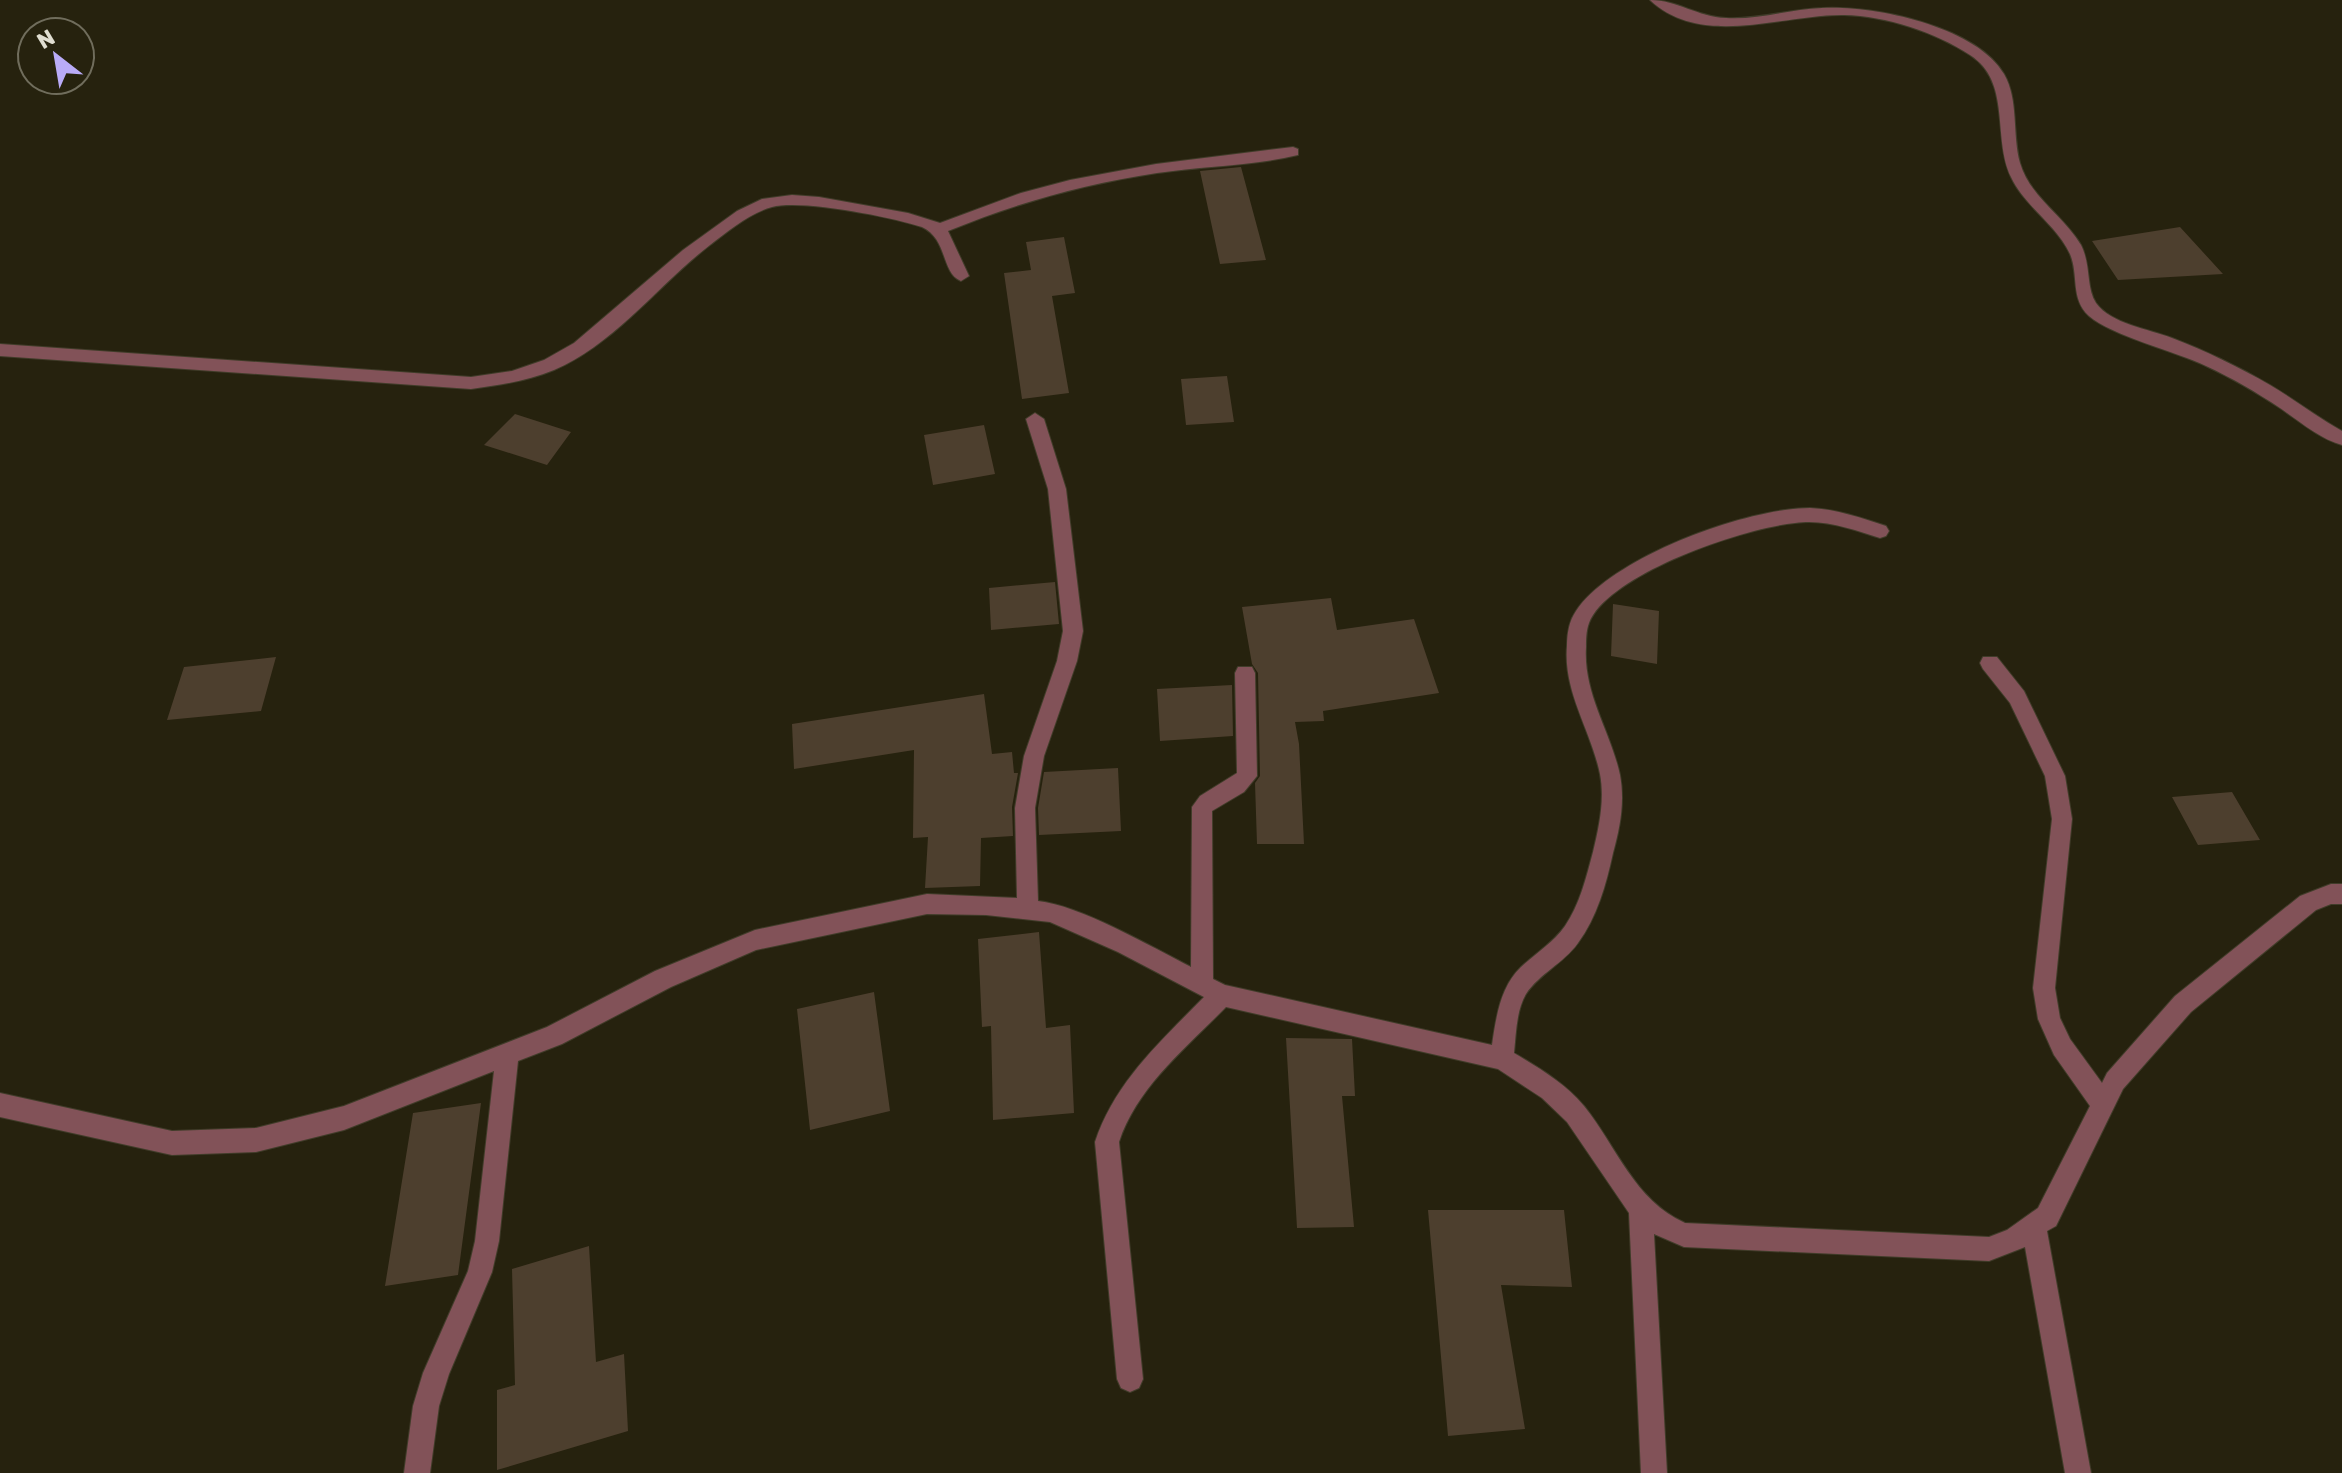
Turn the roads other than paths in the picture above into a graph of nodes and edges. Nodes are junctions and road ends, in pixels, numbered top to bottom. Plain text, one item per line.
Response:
1 (1657, 0) edge
2 (1293, 152) dead end
3 (939, 229) junction
4 (961, 276) dead end
5 (0, 350) edge
6 (1035, 419) dead end
7 (2342, 439) edge
8 (1880, 531) dead end
9 (1990, 663) dead end
10 (1245, 673) dead end
11 (2342, 894) edge
12 (1028, 910) junction
13 (1212, 991) junction
14 (507, 1054) junction
15 (1502, 1059) junction
16 (0, 1105) edge
17 (2103, 1105) junction
18 (1641, 1211) junction
19 (2034, 1226) junction
20 (1130, 1379) dead end
21 (417, 1473) edge
22 (1654, 1473) edge
23 (2078, 1473) edge

1 - 7 street
2 - 3 street
3 - 4 street
3 - 5 street
6 - 12 street
8 - 15 street
9 - 17 street
10 - 13 street
11 - 17 street
12 - 13 street
12 - 14 street
13 - 15 street
13 - 20 street
14 - 16 street
14 - 21 street
15 - 18 street
17 - 19 street
18 - 19 street
18 - 22 street
19 - 23 street

